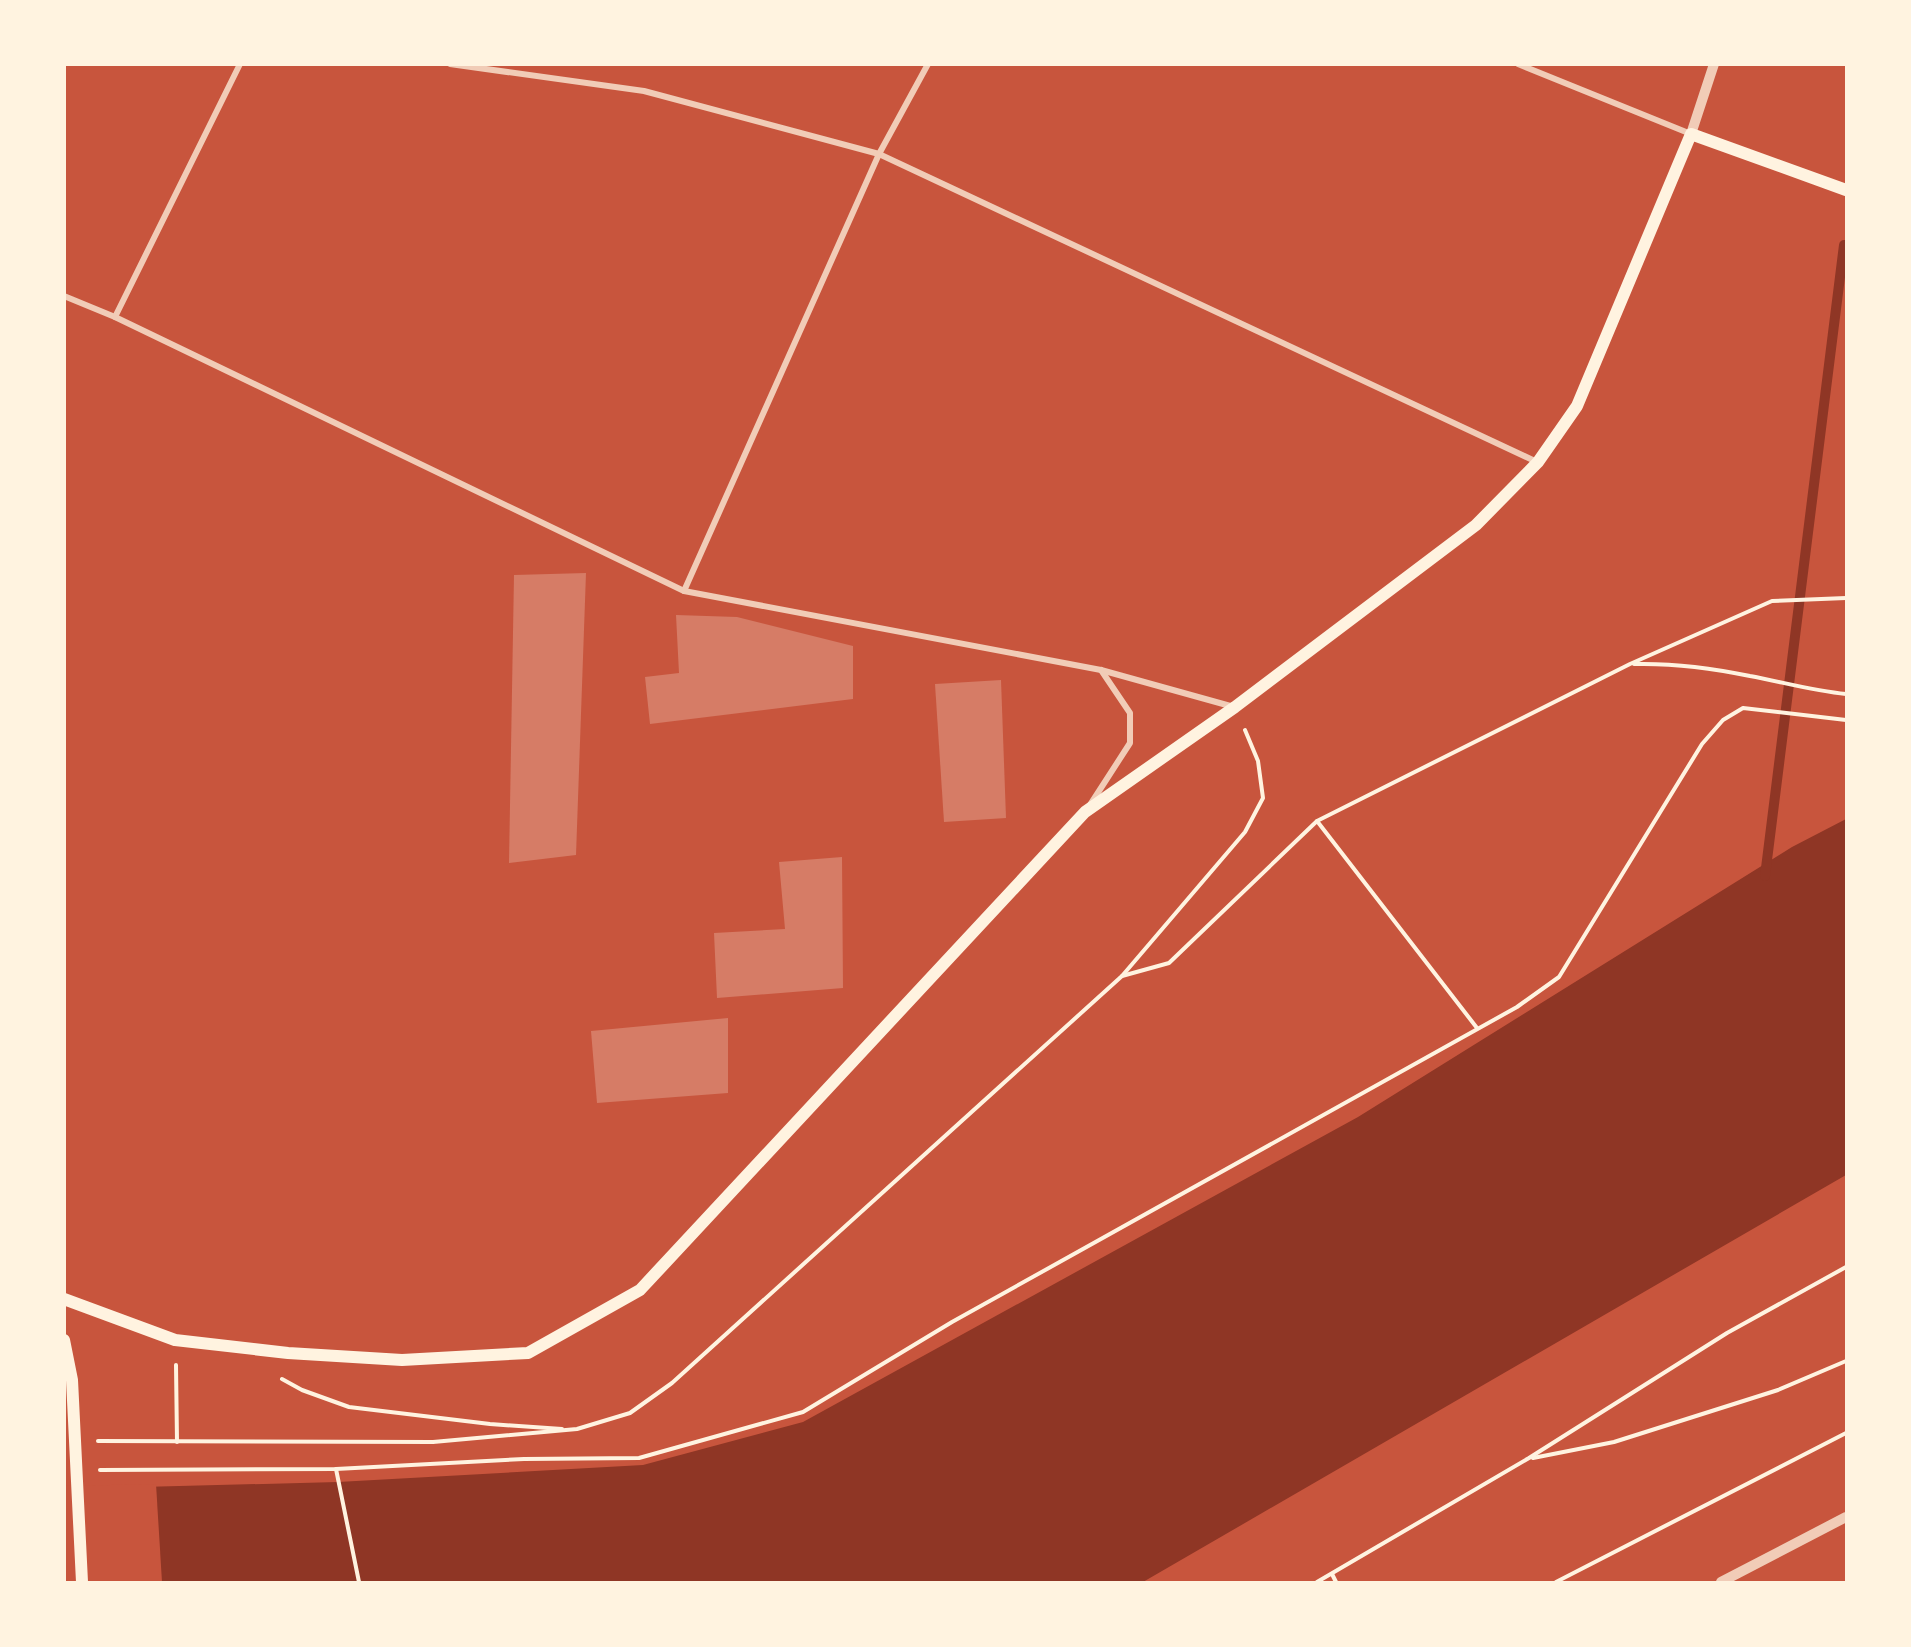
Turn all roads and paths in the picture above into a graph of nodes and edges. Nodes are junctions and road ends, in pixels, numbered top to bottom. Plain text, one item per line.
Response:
1 (240, 64) edge
2 (450, 64) edge
3 (928, 64) edge
4 (1518, 64) edge
5 (1714, 64) edge
6 (1691, 134) junction
7 (879, 154) junction
8 (1846, 190) edge
9 (64, 296) edge
10 (115, 317) junction
11 (1538, 462) junction
12 (684, 591) junction
13 (1846, 598) edge
14 (1630, 664) junction
15 (1101, 670) junction
16 (1846, 694) edge
17 (1235, 707) junction
18 (1846, 720) edge
19 (1085, 812) junction
20 (1317, 821) junction
21 (1122, 976) junction
22 (1477, 1028) junction
23 (1846, 1267) edge
24 (64, 1299) edge
25 (64, 1340) edge
26 (1846, 1360) edge
27 (176, 1361) dead end
28 (276, 1375) dead end
29 (577, 1430) junction
30 (1846, 1432) edge
31 (87, 1441) dead end
32 (177, 1442) junction
33 (1529, 1458) junction
34 (336, 1469) junction
35 (100, 1470) dead end
36 (1846, 1517) edge
37 (1332, 1574) junction
38 (82, 1582) edge
39 (359, 1582) edge
40 (1317, 1582) edge
41 (1336, 1582) edge
42 (1556, 1582) edge
43 (1721, 1582) edge

1 - 10 street
2 - 7 street
3 - 7 street
4 - 6 street
5 - 6 street
6 - 8 main road
6 - 11 main road
7 - 11 street
7 - 12 street
9 - 10 street
10 - 12 street
11 - 17 main road
12 - 15 street
13 - 14 path
14 - 16 path
14 - 20 path
15 - 17 street
15 - 19 street
17 - 19 main road
17 - 21 path
18 - 22 path
19 - 24 main road
20 - 21 path
20 - 22 path
21 - 29 path
22 - 34 path
23 - 33 path
25 - 38 main road
26 - 33 path
27 - 32 path
28 - 29 path
29 - 32 path
30 - 42 path
31 - 32 path
33 - 37 path
34 - 35 path
34 - 39 path
36 - 43 street
37 - 40 path
37 - 41 path

